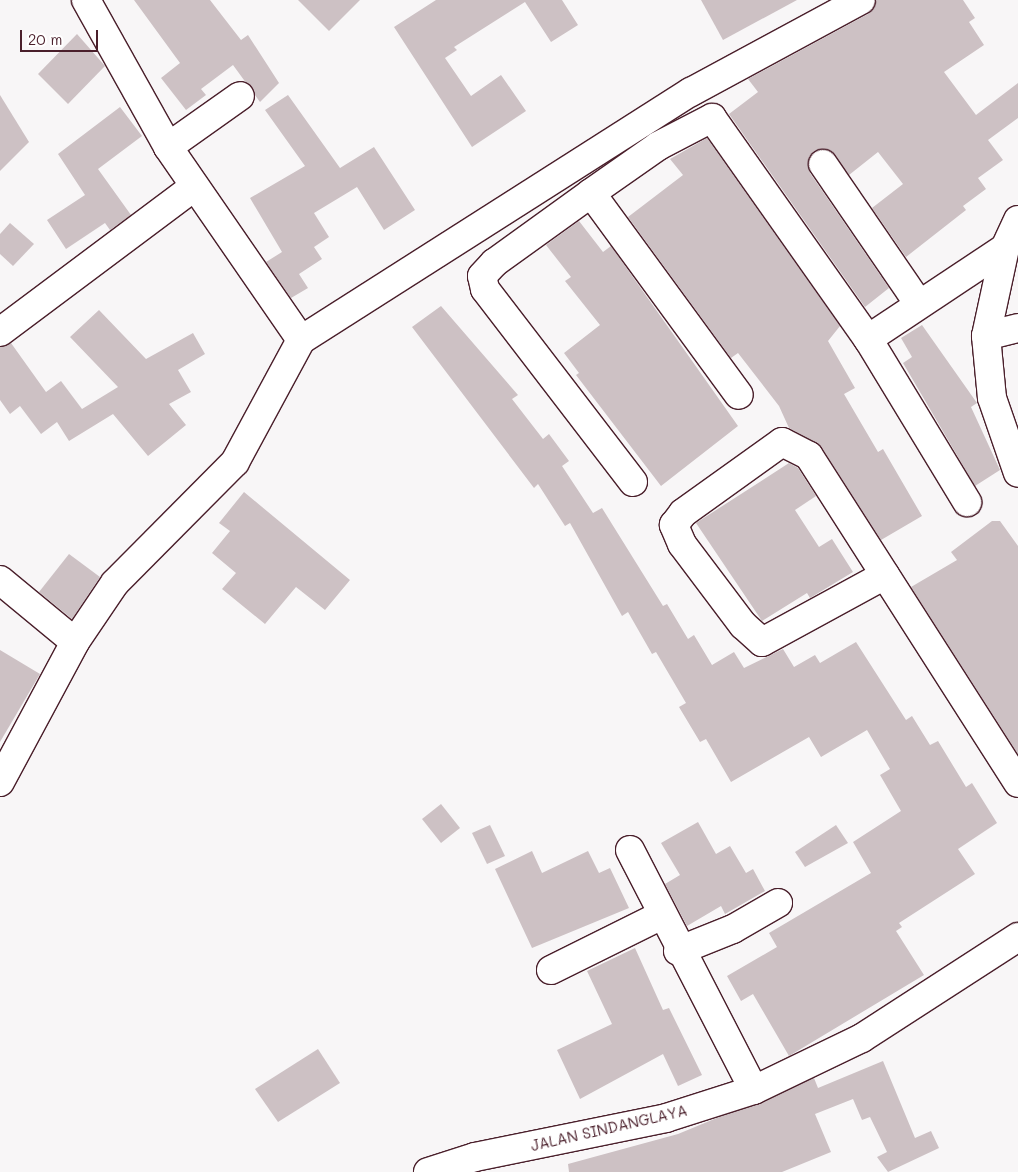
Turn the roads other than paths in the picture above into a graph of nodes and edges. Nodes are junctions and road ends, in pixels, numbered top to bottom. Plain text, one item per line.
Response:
1 (86, 0) edge
2 (861, 0) edge
3 (832, 7) edge
4 (691, 92) junction
5 (240, 96) dead end
6 (712, 118) junction
7 (168, 148) junction
8 (823, 164) dead end
9 (194, 187) junction
10 (591, 193) junction
11 (1018, 220) edge
12 (1005, 248) junction
13 (918, 303) junction
14 (1018, 328) edge
15 (0, 332) edge
16 (986, 336) junction
17 (868, 339) junction
18 (301, 340) junction
19 (739, 395) dead end
20 (1018, 473) edge
21 (633, 482) dead end
22 (967, 502) dead end
23 (885, 575) junction
24 (0, 580) edge
25 (75, 642) junction
26 (0, 782) edge
27 (1018, 783) edge
28 (630, 850) dead end
29 (778, 903) dead end
30 (662, 915) junction
31 (1018, 937) edge
32 (678, 951) junction
33 (551, 970) dead end
34 (754, 1090) junction
35 (428, 1172) edge

1 - 7 street
2 - 3 street
3 - 4 street
4 - 6 street
4 - 18 street
5 - 7 street
6 - 10 street
6 - 17 street
7 - 9 street
8 - 13 street
9 - 15 street
9 - 18 street
10 - 19 street
10 - 21 street
11 - 12 street
12 - 13 street
12 - 16 street
13 - 17 street
14 - 16 street
16 - 20 street
17 - 22 street
18 - 25 street
23 - 23 street
23 - 27 street
24 - 25 street
25 - 26 street
28 - 30 street
29 - 32 street
30 - 32 street
30 - 33 street
31 - 34 street, JALAN SINDANGLAYA
32 - 34 street
34 - 35 street, JALAN SINDANGLAYA

